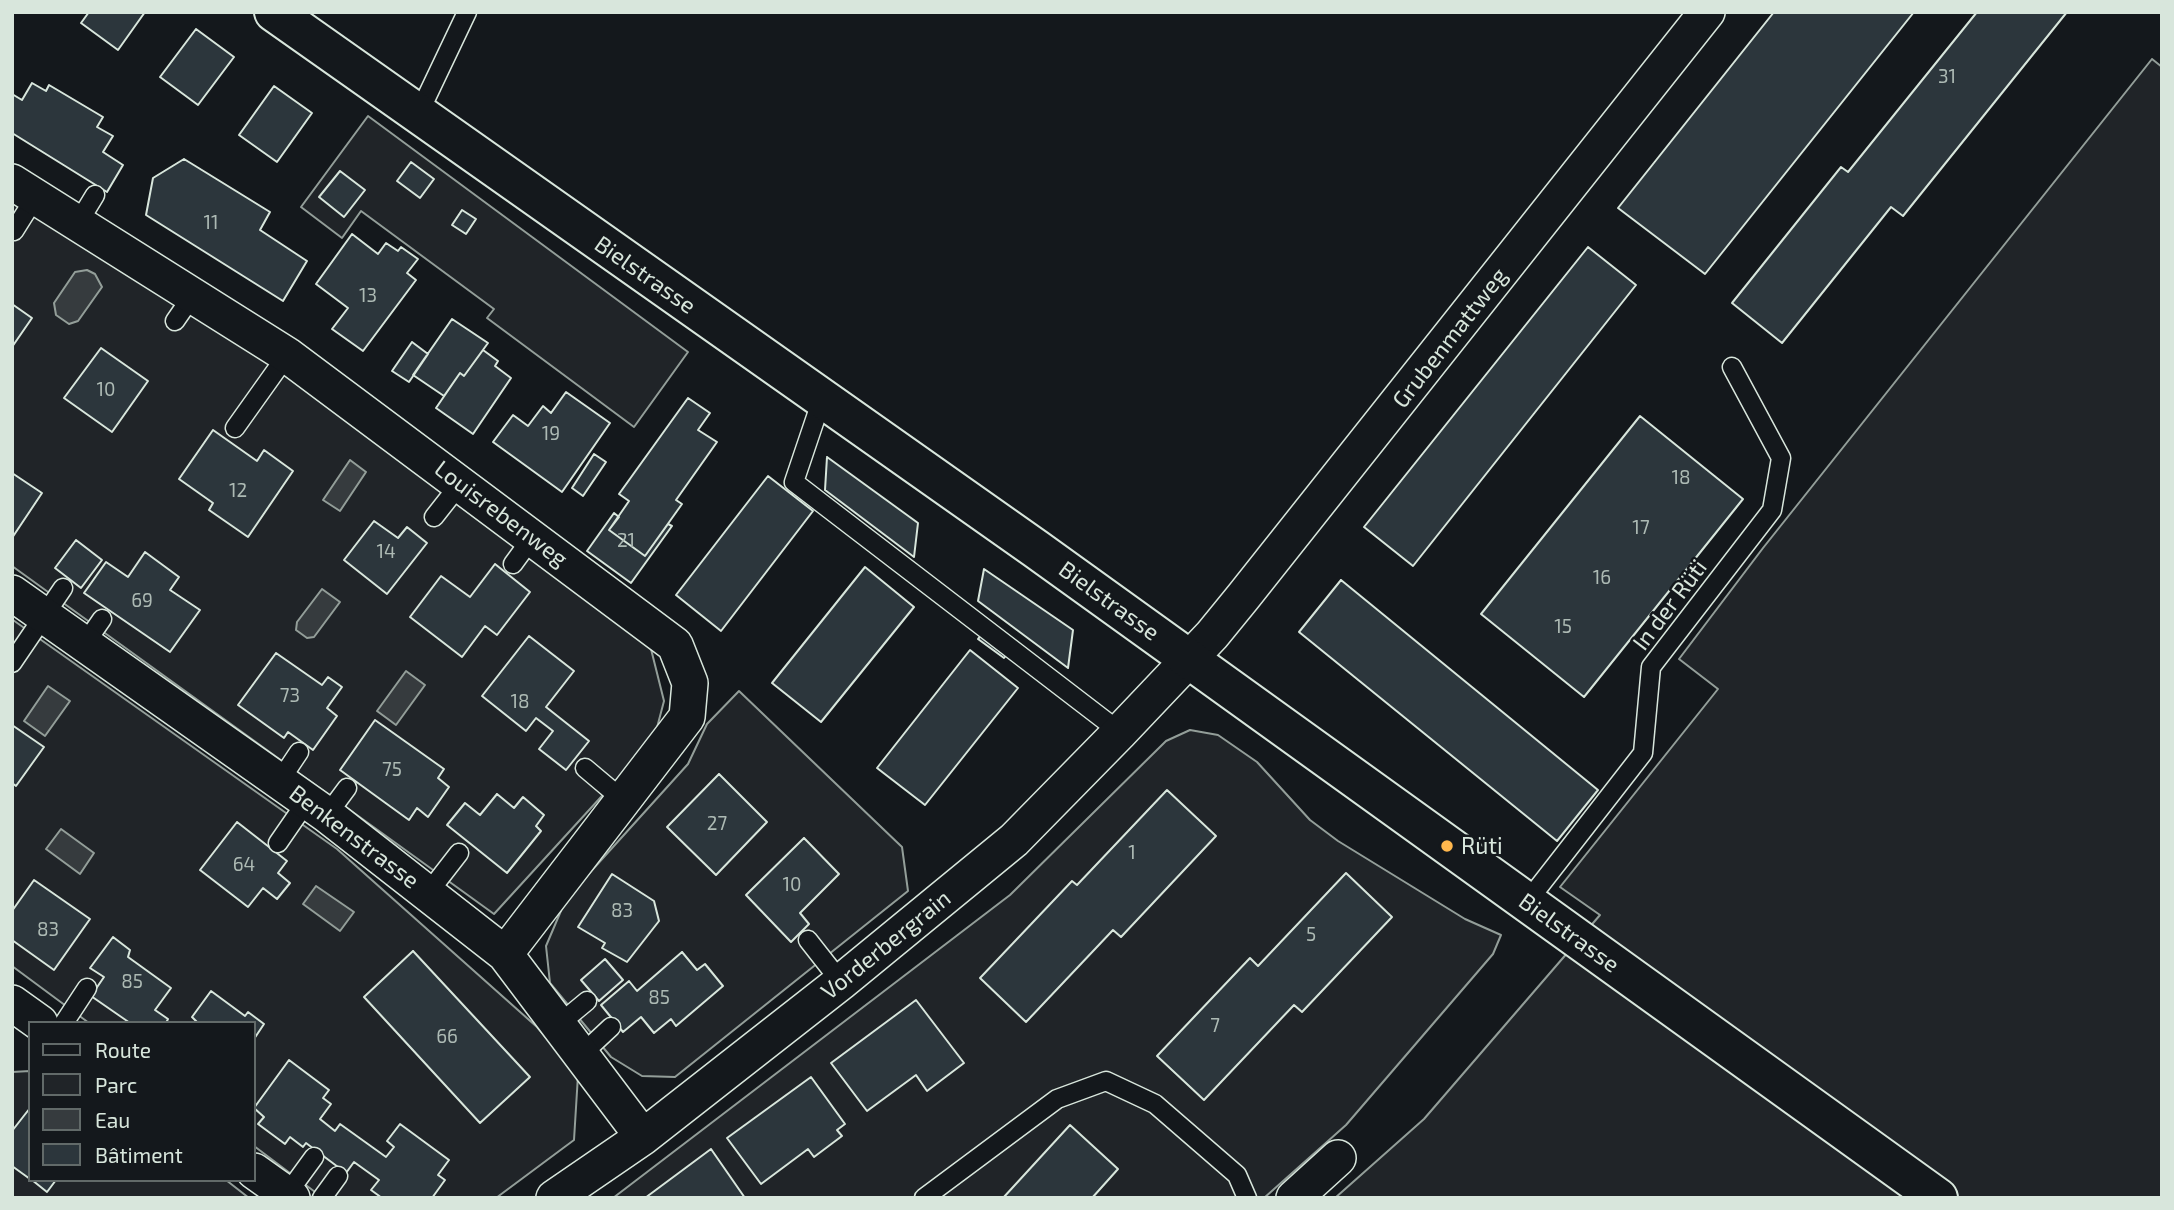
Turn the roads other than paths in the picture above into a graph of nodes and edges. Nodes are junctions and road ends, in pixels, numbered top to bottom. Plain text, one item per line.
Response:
1 (274, 12) edge
2 (467, 12) edge
3 (1707, 12) edge
4 (418, 115) junction
5 (24, 189) edge
6 (14, 231) dead end
7 (288, 355) junction
8 (1732, 367) dead end
9 (822, 399) junction
10 (235, 428) dead end
11 (460, 484) junction
12 (434, 517) dead end
13 (63, 588) dead end
14 (12, 593) edge
15 (44, 616) junction
16 (1189, 659) junction
17 (12, 663) edge
18 (1120, 732) junction
19 (299, 752) dead end
20 (585, 768) dead end
21 (315, 796) junction
22 (623, 800) junction
23 (278, 843) dead end
24 (459, 853) dead end
25 (428, 893) junction
26 (1527, 902) junction
27 (808, 940) dead end
28 (505, 954) junction
29 (841, 982) junction
30 (87, 988) dead end
31 (587, 1001) dead end
32 (34, 1021) edge
33 (558, 1026) junction
34 (611, 1027) dead end
35 (581, 1055) junction
36 (643, 1137) junction
37 (314, 1157) dead end
38 (1338, 1158) dead end
39 (256, 1172) edge
40 (338, 1176) dead end
41 (290, 1196) edge
42 (322, 1198) edge
43 (554, 1198) edge
44 (924, 1198) edge
45 (1247, 1198) edge
46 (1294, 1198) edge
47 (1938, 1198) edge

1 - 4 main road, Bielstrasse
2 - 4 lane
3 - 16 street, Grubenmattweg
4 - 9 main road, Bielstrasse
5 - 6 lane
5 - 7 street, Louisrebenweg
7 - 10 lane
7 - 11 street, Louisrebenweg
8 - 26 lane, In der Rüti
9 - 16 main road, Bielstrasse
9 - 18 lane
11 - 12 lane
11 - 22 street, Louisrebenweg
13 - 15 lane
14 - 15 street, Benkenstrasse
15 - 17 lane
15 - 21 street, Benkenstrasse
16 - 18 street, Vorderbergrain
16 - 26 main road, Bielstrasse
18 - 29 street, Vorderbergrain
19 - 21 lane
20 - 22 lane
21 - 23 lane
21 - 25 street, Benkenstrasse
22 - 28 street, Louisrebenweg
24 - 25 lane
25 - 28 street, Benkenstrasse
26 - 47 main road, Bielstrasse
27 - 29 lane
28 - 33 street, Benkenstrasse
29 - 36 street, Vorderbergrain
30 - 32 lane
31 - 33 lane
33 - 35 street, Benkenstrasse
34 - 35 lane
35 - 36 street, Benkenstrasse
36 - 43 street, Vorderbergrain
37 - 41 lane
38 - 46 street
39 - 41 street
40 - 42 lane
44 - 45 lane

